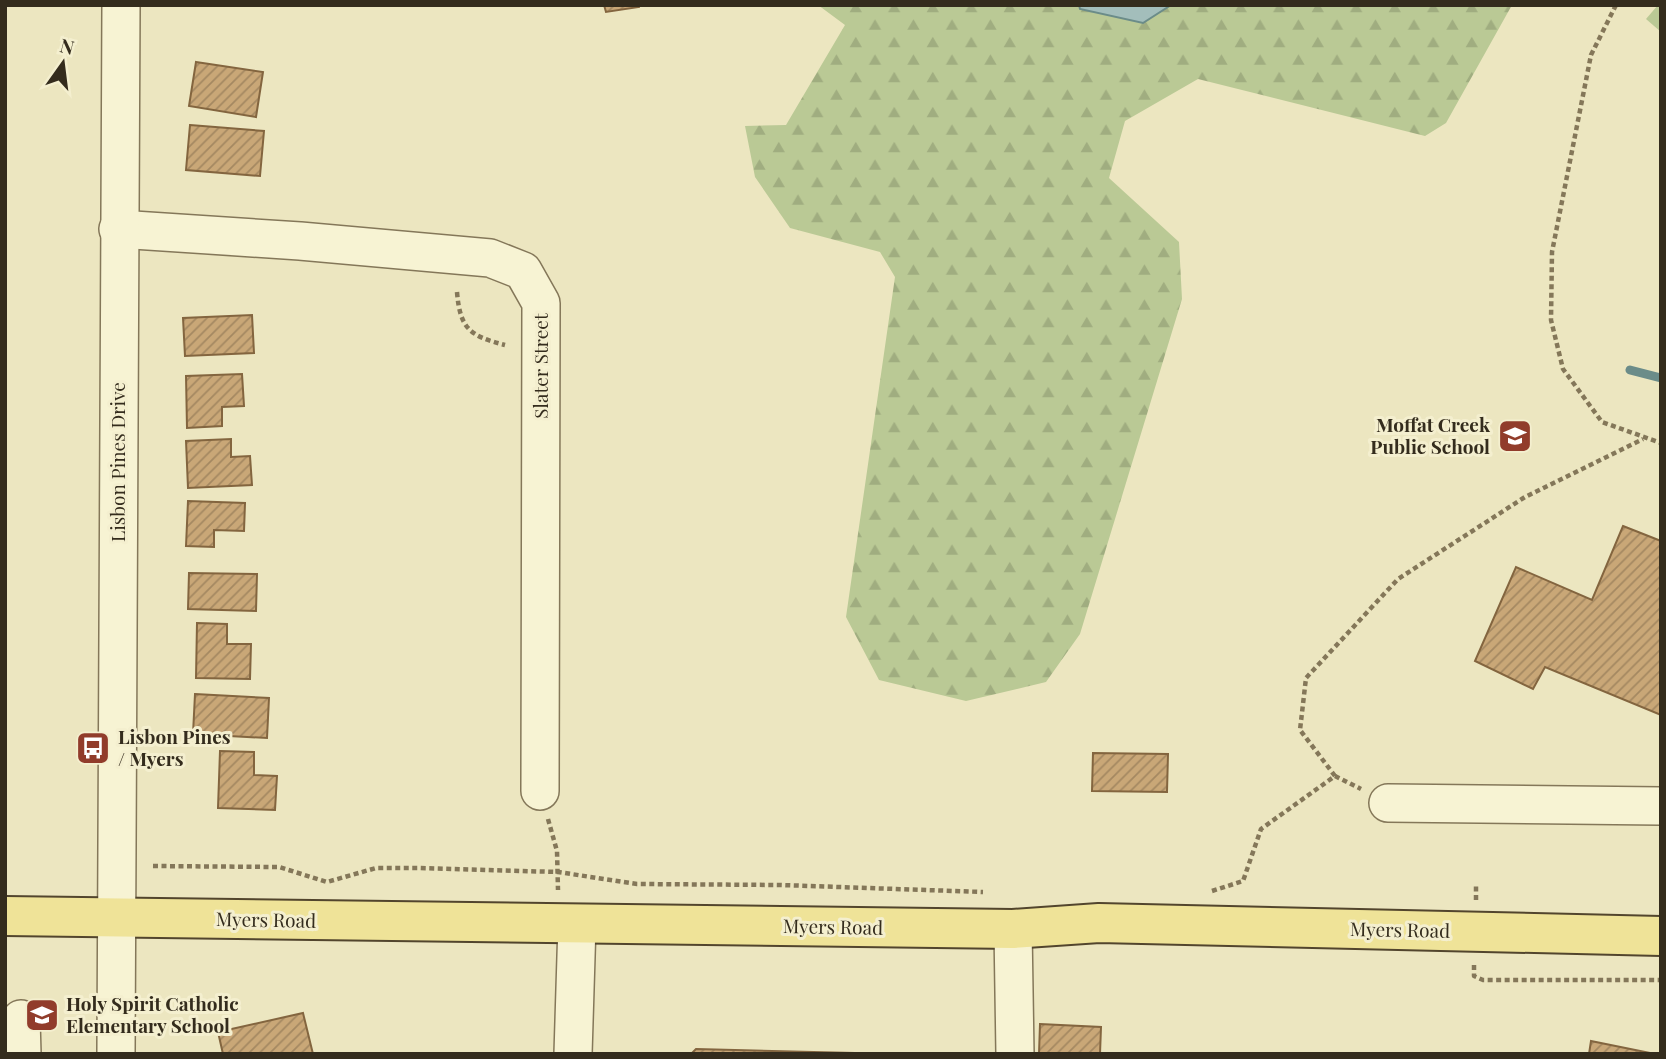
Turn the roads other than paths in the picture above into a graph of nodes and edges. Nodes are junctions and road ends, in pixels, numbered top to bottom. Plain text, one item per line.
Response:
1 (121, 5) edge
2 (118, 229) junction
3 (541, 791) road end
4 (1388, 803) road end
5 (1661, 806) edge
6 (5, 916) edge
7 (117, 918) junction
8 (568, 923) junction
9 (1013, 929) junction
10 (1661, 936) edge
11 (117, 1054) edge
12 (573, 1054) edge
13 (1015, 1054) edge

1 - 2 street, Lisbon Pines Drive
2 - 3 street, Slater Street
2 - 7 street, Lisbon Pines Drive
4 - 5 street
6 - 7 main road, Myers Road
7 - 8 main road, Myers Road
7 - 11 street, Lisbon Pines Drive
8 - 9 main road, Myers Road
8 - 12 street
9 - 10 main road, Myers Road
9 - 13 street

